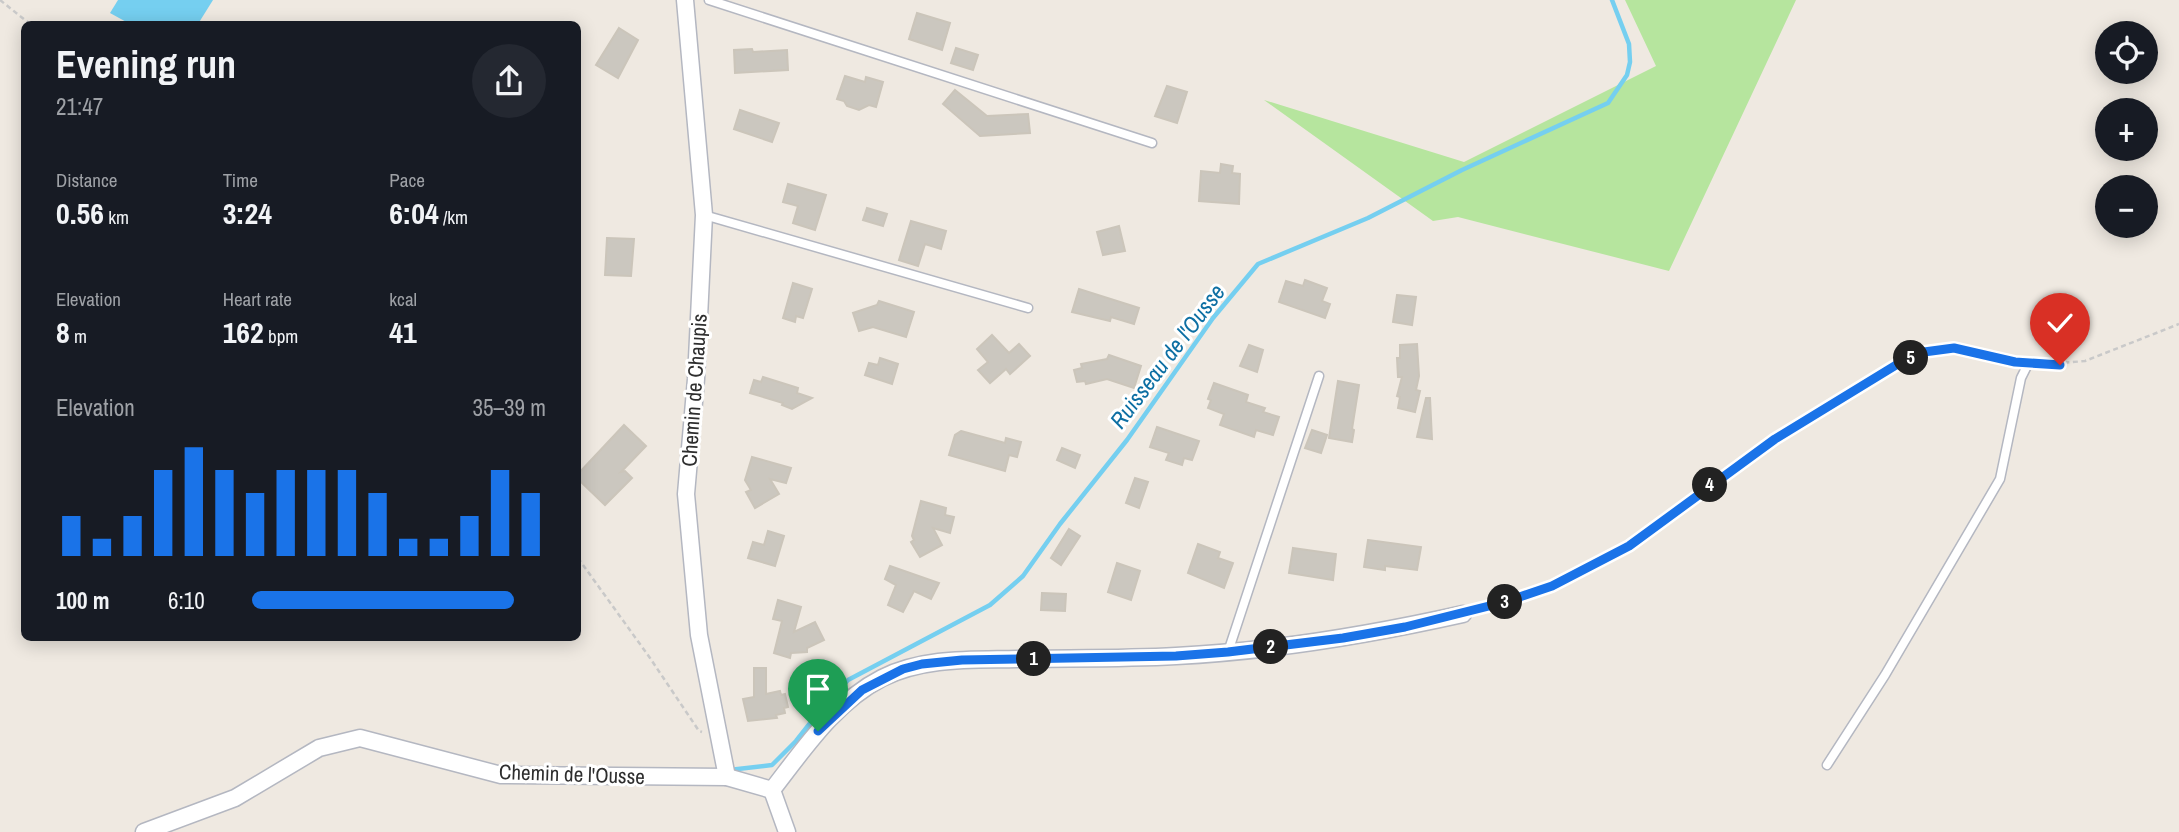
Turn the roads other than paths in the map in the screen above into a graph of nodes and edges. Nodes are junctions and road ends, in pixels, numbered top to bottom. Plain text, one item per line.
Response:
1 (685, 0) edge
2 (709, 0) edge
3 (1152, 143) dead end
4 (704, 215) junction
5 (1028, 308) dead end
6 (2028, 364) road end
7 (1319, 376) dead end
8 (1464, 614) road end
9 (1228, 652) junction
10 (1827, 765) dead end
11 (727, 777) junction
12 (772, 790) junction
13 (144, 832) edge
14 (787, 832) edge

1 - 4 street, Chemin de Chaupis
2 - 3 lane
4 - 5 lane
4 - 11 street, Chemin de Chaupis
6 - 10 lane
7 - 9 lane
8 - 9 street
9 - 12 street
11 - 12 street, Chemin de l'Ousse
11 - 13 street, Chemin de l'Ousse
12 - 14 street

